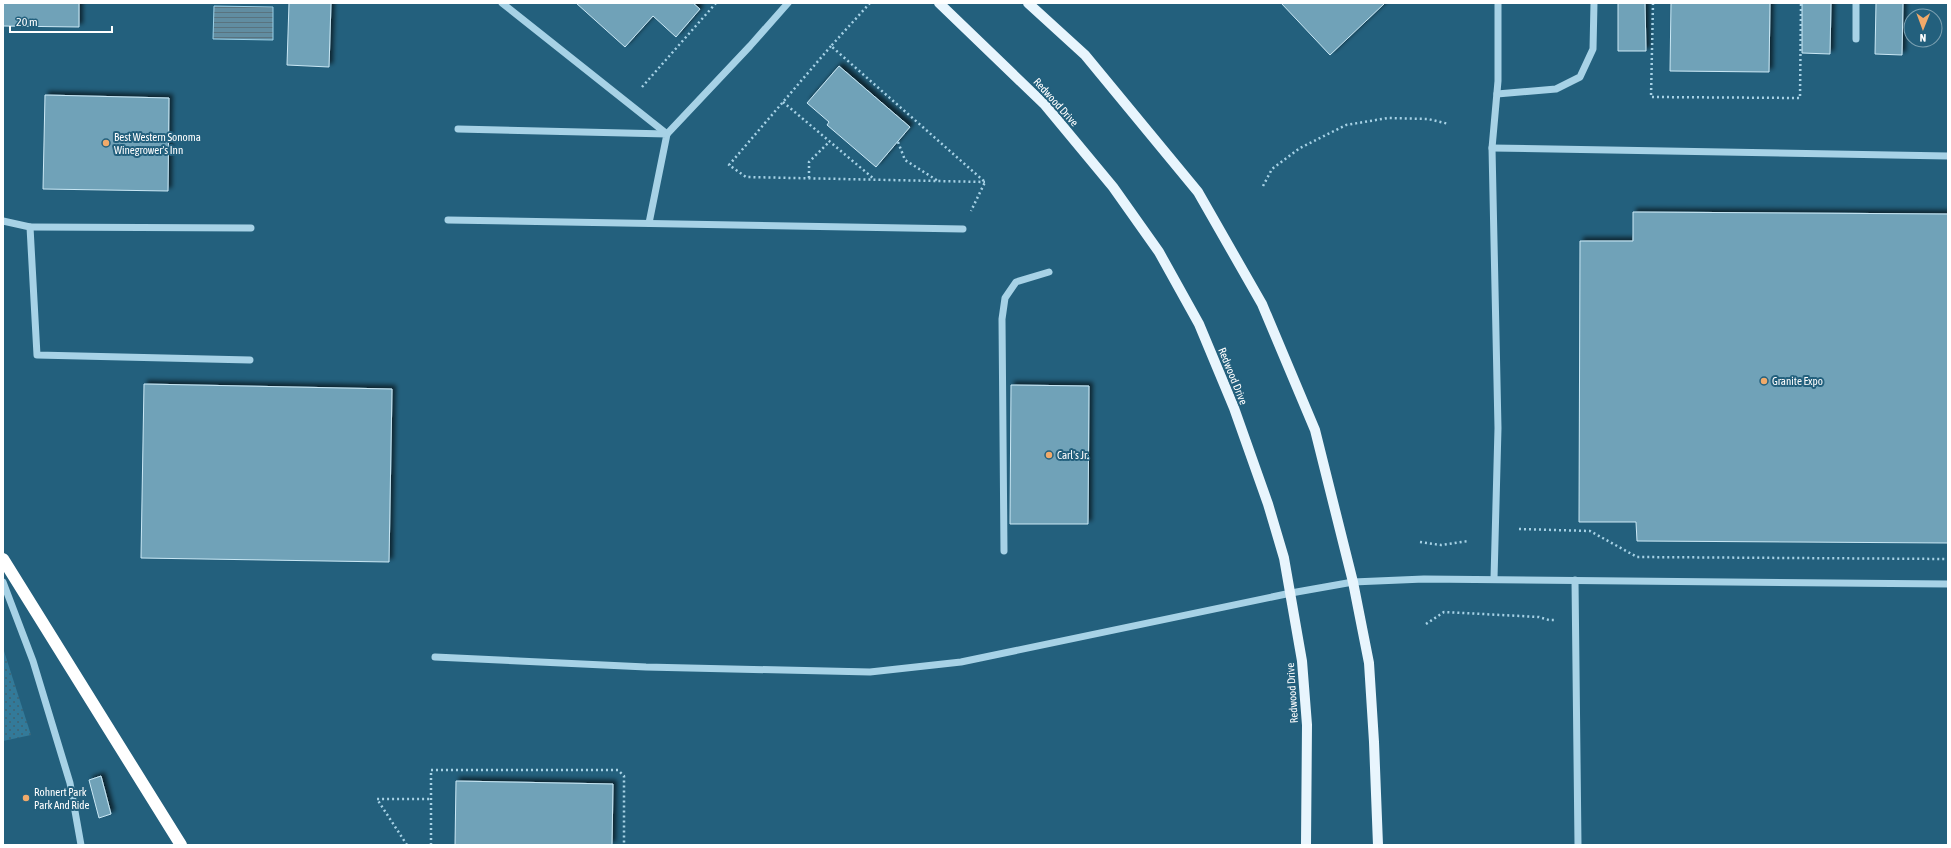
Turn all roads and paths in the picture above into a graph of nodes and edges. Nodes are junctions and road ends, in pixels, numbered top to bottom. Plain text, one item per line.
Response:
1 (502, 3) edge
2 (716, 3) edge
3 (788, 3) edge
4 (870, 3) edge
5 (939, 3) edge
6 (1028, 3) edge
7 (1498, 3) edge
8 (1594, 3) edge
9 (1653, 3) edge
10 (1800, 3) edge
11 (1856, 3) edge
12 (1856, 39) dead end
13 (831, 46) junction
14 (1497, 94) junction
15 (783, 102) junction
16 (628, 103) junction
17 (1449, 124) dead end
18 (458, 129) dead end
19 (666, 134) junction
20 (830, 142) junction
21 (898, 142) dead end
22 (1492, 148) junction
23 (1948, 156) edge
24 (809, 178) junction
25 (874, 179) junction
26 (938, 181) junction
27 (985, 182) junction
28 (1263, 186) dead end
29 (448, 220) dead end
30 (3, 221) edge
31 (649, 223) junction
32 (30, 227) junction
33 (251, 228) dead end
34 (963, 229) joint
35 (1049, 272) dead end
36 (250, 360) dead end
37 (1519, 529) dead end
38 (1469, 541) dead end
39 (1420, 542) dead end
40 (1004, 551) dead end
41 (3, 559) edge
42 (1948, 559) edge
43 (1494, 580) junction
44 (1575, 580) junction
45 (3, 582) edge
46 (1353, 582) junction
47 (1948, 584) edge
48 (1291, 593) junction
49 (1575, 618) junction
50 (1426, 624) dead end
51 (435, 657) dead end
52 (431, 799) junction
53 (81, 845) edge
54 (181, 845) edge
55 (407, 845) edge
56 (431, 845) edge
57 (624, 845) edge
58 (1306, 845) edge
59 (1378, 845) edge
60 (1578, 845) edge

1 - 16 lane
2 - 16 path
3 - 19 lane
4 - 13 path
5 - 48 main road, Redwood Drive
6 - 46 main road
7 - 14 lane
8 - 14 lane
9 - 10 path
11 - 12 lane
13 - 15 path
13 - 27 path
14 - 22 lane
15 - 20 path
15 - 24 path
16 - 19 lane
17 - 28 path
18 - 19 lane
19 - 31 lane
20 - 24 path
20 - 25 path
21 - 26 path
22 - 23 lane
22 - 43 lane
24 - 25 path
25 - 26 path
26 - 27 path
27 - 34 path
29 - 31 lane
30 - 32 lane
31 - 34 lane
32 - 33 lane
32 - 36 lane
35 - 40 lane
37 - 42 path
38 - 39 path
41 - 54 highway
43 - 44 lane
43 - 46 lane
44 - 47 lane
44 - 49 lane
45 - 53 lane
46 - 48 lane
46 - 59 main road
48 - 51 lane
48 - 58 main road, Redwood Drive
49 - 50 path
49 - 60 lane
52 - 55 path
52 - 56 path
52 - 57 path

